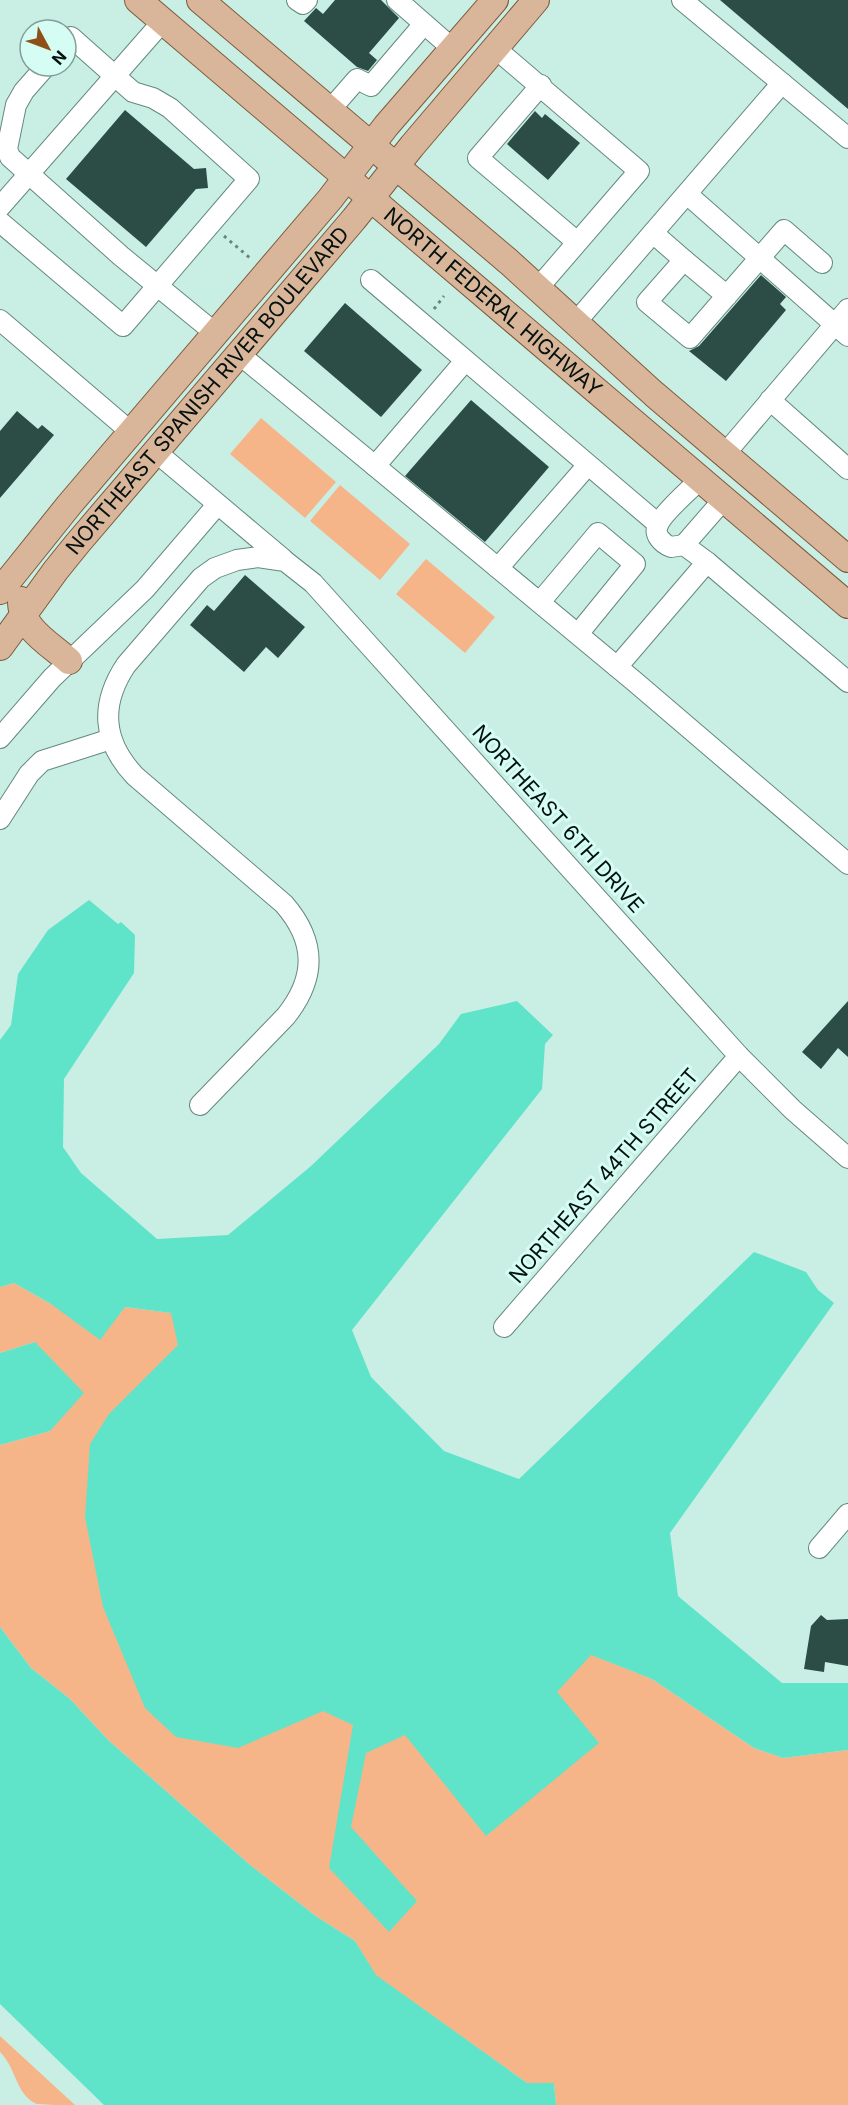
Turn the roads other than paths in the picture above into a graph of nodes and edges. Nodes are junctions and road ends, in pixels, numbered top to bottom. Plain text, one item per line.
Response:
1 (138, 0) edge
2 (297, 0) edge
3 (307, 0) edge
4 (397, 0) edge
5 (495, 0) edge
6 (536, 0) edge
7 (682, 0) edge
8 (212, 4) edge
9 (163, 21) junction
10 (424, 24) junction
11 (78, 48) edge
12 (453, 48) junction
13 (495, 48) junction
14 (115, 76) junction
15 (35, 78) edge
16 (782, 83) junction
17 (540, 85) junction
18 (330, 110) junction
19 (848, 138) edge
20 (372, 145) junction
21 (396, 166) junction
22 (29, 175) junction
23 (347, 177) junction
24 (687, 194) junction
25 (371, 198) junction
26 (0, 207) edge
27 (0, 222) edge
28 (653, 233) junction
29 (577, 242) junction
30 (760, 258) junction
31 (684, 260) junction
32 (822, 263) dead end
33 (371, 280) dead end
34 (157, 286) junction
35 (538, 288) junction
36 (726, 296) junction
37 (848, 309) edge
38 (0, 320) edge
39 (576, 322) junction
40 (842, 330) edge
41 (215, 333) junction
42 (239, 354) junction
43 (465, 362) junction
44 (770, 400) junction
45 (131, 432) junction
46 (654, 439) junction
47 (156, 452) junction
48 (724, 455) junction
49 (375, 466) junction
50 (587, 466) junction
51 (848, 469) edge
52 (701, 480) junction
53 (771, 495) junction
54 (724, 499) junction
55 (69, 505) junction
56 (218, 505) junction
57 (658, 524) junction
58 (684, 545) junction
59 (848, 559) edge
60 (285, 561) junction
61 (707, 562) junction
62 (0, 567) edge
63 (498, 568) junction
64 (0, 591) edge
65 (540, 602) junction
66 (848, 605) edge
67 (23, 615) junction
68 (578, 634) junction
69 (0, 647) edge
70 (69, 661) junction
71 (617, 667) junction
72 (848, 682) edge
73 (0, 738) edge
74 (111, 739) junction
75 (0, 819) edge
76 (848, 864) edge
77 (739, 1056) junction
78 (200, 1104) dead end
79 (848, 1158) edge
80 (504, 1327) dead end
81 (848, 1514) edge
82 (819, 1548) dead end

1 - 9 main road, NORTH FEDERAL HIGHWAY
2 - 3 street
4 - 10 street
5 - 12 main road, NORTHEAST SPANISH RIVER BOULEVARD
6 - 13 main road, NORTHEAST SPANISH RIVER BOULEVARD
7 - 16 street
8 - 18 main road, NORTH FEDERAL HIGHWAY
9 - 14 street
9 - 23 main road, NORTH FEDERAL HIGHWAY
10 - 12 street
10 - 18 street
11 - 14 street
12 - 20 main road, NORTHEAST SPANISH RIVER BOULEVARD
13 - 17 street
13 - 21 main road, NORTHEAST SPANISH RIVER BOULEVARD
14 - 22 street
14 - 34 street
15 - 22 street
16 - 19 street
16 - 24 street
17 - 29 street
17 - 29 street
18 - 20 main road, NORTH FEDERAL HIGHWAY
20 - 21 main road, NORTH FEDERAL HIGHWAY
20 - 23 main road, NORTHEAST SPANISH RIVER BOULEVARD
21 - 25 main road, NORTHEAST SPANISH RIVER BOULEVARD
21 - 35 main road, NORTH FEDERAL HIGHWAY
22 - 26 street
22 - 34 street
23 - 25 main road, NORTH FEDERAL HIGHWAY
23 - 41 main road, NORTHEAST SPANISH RIVER BOULEVARD
24 - 28 street
24 - 30 street
25 - 42 main road, NORTHEAST SPANISH RIVER BOULEVARD
25 - 46 main road, NORTH FEDERAL HIGHWAY
27 - 34 street
28 - 31 street
28 - 39 street
29 - 35 street
30 - 32 street
30 - 36 street
30 - 40 street
31 - 36 street
31 - 36 street
33 - 43 street
34 - 41 street
35 - 39 main road, NORTH FEDERAL HIGHWAY
37 - 40 street
38 - 45 street
39 - 48 main road, NORTH FEDERAL HIGHWAY
40 - 44 street
41 - 45 main road, NORTHEAST SPANISH RIVER BOULEVARD
42 - 47 main road, NORTHEAST SPANISH RIVER BOULEVARD
42 - 49 street
43 - 49 street
43 - 50 street
44 - 48 street
44 - 51 street
45 - 55 main road, NORTHEAST SPANISH RIVER BOULEVARD
46 - 48 main road
46 - 52 main road, NORTH FEDERAL HIGHWAY
47 - 56 street, NORTHEAST 6TH DRIVE
47 - 67 main road, NORTHEAST SPANISH RIVER BOULEVARD
48 - 53 main road, NORTH FEDERAL HIGHWAY
49 - 63 street
50 - 57 street
50 - 63 street
52 - 53 main road
52 - 54 main road, NORTH FEDERAL HIGHWAY
52 - 57 street
53 - 59 main road, NORTH FEDERAL HIGHWAY
54 - 58 street
54 - 66 main road, NORTH FEDERAL HIGHWAY
55 - 62 main road
55 - 64 main road, NORTHEAST SPANISH RIVER BOULEVARD
55 - 67 main road
56 - 60 street, NORTHEAST 6TH DRIVE
56 - 70 street
57 - 58 street
58 - 61 street
60 - 74 street
60 - 77 street, NORTHEAST 6TH DRIVE
61 - 71 street
61 - 72 street
63 - 65 street
65 - 68 street
65 - 68 street
67 - 69 main road, NORTHEAST SPANISH RIVER BOULEVARD
67 - 70 main road
68 - 71 street
70 - 73 street
71 - 76 street
74 - 75 street
74 - 78 street
77 - 79 street, NORTHEAST 6TH DRIVE
77 - 80 street, NORTHEAST 44TH STREET
81 - 82 street

